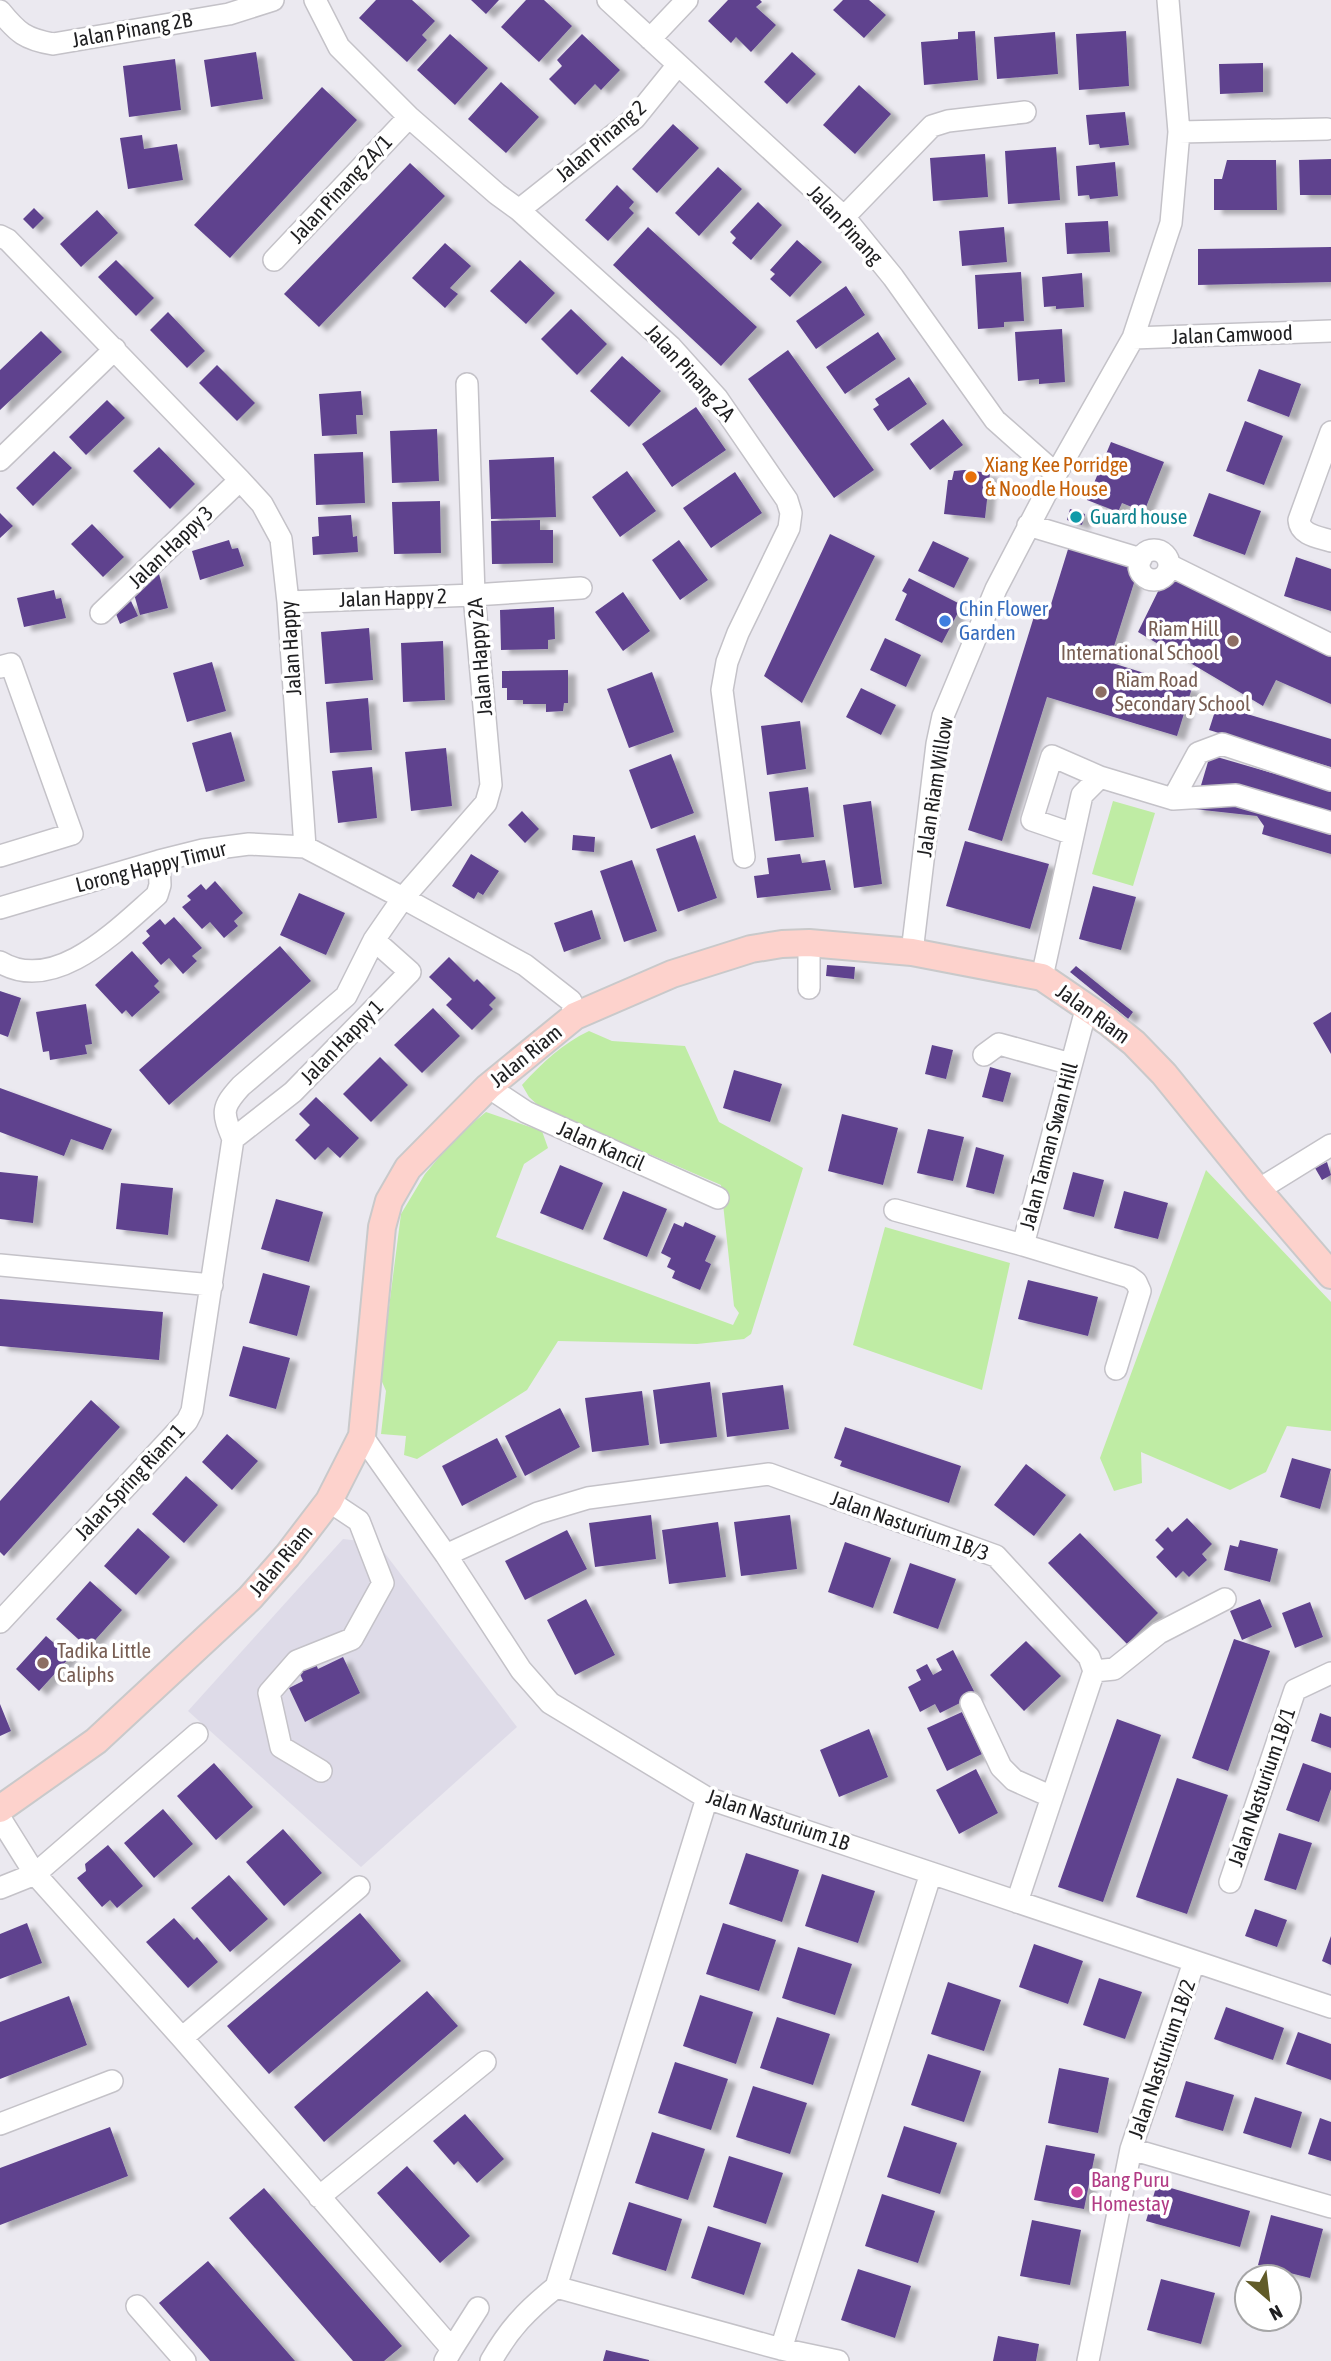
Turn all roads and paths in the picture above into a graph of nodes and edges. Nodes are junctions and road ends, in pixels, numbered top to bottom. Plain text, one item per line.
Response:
1 (273, 0) edge
2 (315, 0) edge
3 (608, 0) edge
4 (687, 0) edge
5 (1168, 0) edge
6 (225, 7) edge
7 (0, 11) edge
8 (649, 39) junction
9 (677, 66) junction
10 (1025, 112) dead end
11 (409, 117) junction
12 (1327, 129) dead end
13 (1180, 132) junction
14 (519, 211) junction
15 (844, 218) junction
16 (0, 236) edge
17 (274, 260) dead end
18 (1331, 331) edge
19 (1133, 338) junction
20 (115, 349) junction
21 (467, 384) dead end
22 (1331, 432) edge
23 (0, 460) edge
24 (1056, 474) junction
25 (240, 480) junction
26 (1028, 525) junction
27 (1331, 541) edge
28 (581, 588) dead end
29 (474, 595) junction
30 (288, 602) junction
31 (101, 613) dead end
32 (1331, 645) edge
33 (0, 667) edge
34 (1100, 776) junction
35 (1331, 780) edge
36 (1173, 799) junction
37 (1331, 823) edge
38 (1073, 834) junction
39 (304, 847) junction
40 (0, 856) edge
41 (744, 856) dead end
42 (159, 861) junction
43 (403, 898) junction
44 (0, 908) edge
45 (374, 940) junction
46 (809, 943) junction
47 (912, 952) junction
48 (0, 962) edge
49 (1042, 977) junction
50 (810, 988) dead end
51 (1087, 1006) junction
52 (575, 1016) junction
53 (984, 1055) dead end
54 (1071, 1064) junction
55 (488, 1087) junction
56 (232, 1145) junction
57 (1331, 1145) edge
58 (1258, 1190) junction
59 (718, 1198) dead end
60 (895, 1210) dead end
61 (1023, 1245) junction
62 (0, 1265) edge
63 (1331, 1275) edge
64 (212, 1285) junction
65 (1116, 1369) dead end
66 (362, 1436) junction
67 (329, 1501) junction
68 (446, 1555) junction
69 (1224, 1599) dead end
70 (0, 1622) edge
71 (1094, 1671) junction
72 (1331, 1673) edge
73 (971, 1703) dead end
74 (197, 1734) dead end
75 (321, 1771) dead end
76 (1052, 1797) junction
77 (707, 1798) junction
78 (0, 1809) edge
79 (0, 1818) edge
80 (930, 1873) junction
81 (35, 1874) junction
82 (1230, 1882) dead end
83 (359, 1886) dead end
84 (0, 1888) edge
85 (1017, 1902) junction
86 (1194, 1962) junction
87 (1331, 2007) edge
88 (182, 2038) junction
89 (485, 2062) dead end
90 (112, 2081) dead end
91 (0, 2124) edge
92 (1131, 2149) junction
93 (319, 2197) junction
94 (1331, 2207) edge
95 (556, 2287) junction
96 (137, 2306) dead end
97 (478, 2308) dead end
98 (781, 2349) junction
99 (449, 2355) edge
100 (185, 2361) edge
101 (491, 2361) edge
102 (838, 2361) edge
103 (1088, 2361) edge

1 - 6 street, Jalan Pinang 2B
2 - 11 street, Jalan Pinang 2A
3 - 8 street, Jalan Pinang
4 - 8 street
5 - 13 street, Jalan Riam Willow
6 - 7 street, Jalan Pinang 2B
8 - 9 street, Jalan Pinang
9 - 14 street, Jalan Pinang 2
9 - 15 street, Jalan Pinang
10 - 15 street
11 - 14 street, Jalan Pinang 2A
11 - 17 street, Jalan Pinang 2A/1
12 - 13 street
13 - 19 street, Jalan Riam Willow
14 - 41 street, Jalan Pinang 2A
15 - 24 street, Jalan Pinang
16 - 20 street, Jalan Happy
18 - 19 street, Jalan Camwood
19 - 24 street, Jalan Riam Willow
20 - 23 street
20 - 25 street, Jalan Happy
21 - 29 street, Jalan Happy 2A
22 - 27 street
24 - 26 street, Jalan Riam Willow
25 - 30 street, Jalan Happy
25 - 31 street, Jalan Happy 3
26 - 32 street
26 - 47 street, Jalan Riam Willow
28 - 29 street, Jalan Happy 2
29 - 30 street, Jalan Happy 2
29 - 43 street, Jalan Happy 2A
30 - 39 street, Jalan Happy
33 - 40 street
34 - 36 street
34 - 38 street
34 - 38 street
35 - 36 street
36 - 37 street
38 - 49 street
39 - 42 street, Lorong Happy Timur
39 - 43 street
42 - 44 street, Lorong Happy Timur
42 - 48 street
43 - 45 street, Jalan Happy 1
43 - 52 street
45 - 56 street, Jalan Happy 1
45 - 56 street, Jalan Happy 1
46 - 47 main road, Jalan Riam
46 - 50 street
46 - 52 main road, Jalan Riam
47 - 49 main road, Jalan Riam
49 - 51 main road, Jalan Riam
51 - 54 street, Jalan Taman Swan Hill
51 - 58 main road, Jalan Riam
52 - 55 main road, Jalan Riam
53 - 54 street
54 - 61 street, Jalan Taman Swan Hill
55 - 59 street, Jalan Kancil
55 - 66 main road, Jalan Riam
56 - 64 street, Jalan Spring Riam 1
57 - 58 street
58 - 63 main road, Jalan Riam
60 - 61 street
61 - 65 street, Jalan Taman Swan Hill
62 - 64 street
64 - 70 street, Jalan Spring Riam 1
66 - 67 main road, Jalan Riam
66 - 68 street, Jalan Nasturium 1B
67 - 75 street
67 - 78 main road, Jalan Riam
68 - 71 street, Jalan Nasturium 1B/3
68 - 77 street, Jalan Nasturium 1B
69 - 71 street
71 - 76 street
72 - 82 street, Jalan Nasturium 1B/1
73 - 76 street
74 - 81 street
76 - 85 street
77 - 80 street, Jalan Nasturium 1B
77 - 95 street
79 - 81 street
80 - 85 street, Jalan Nasturium 1B
80 - 98 street
81 - 84 street
81 - 88 street
83 - 88 street
85 - 86 street, Jalan Nasturium 1B
86 - 87 street, Jalan Nasturium 1B
86 - 92 street, Jalan Nasturium 1B/2
88 - 93 street
89 - 93 street
90 - 91 street
92 - 94 street
92 - 103 street, Jalan Nasturium 1B/2
93 - 99 street
95 - 98 street
95 - 101 street
96 - 100 street
97 - 99 street
98 - 102 street

